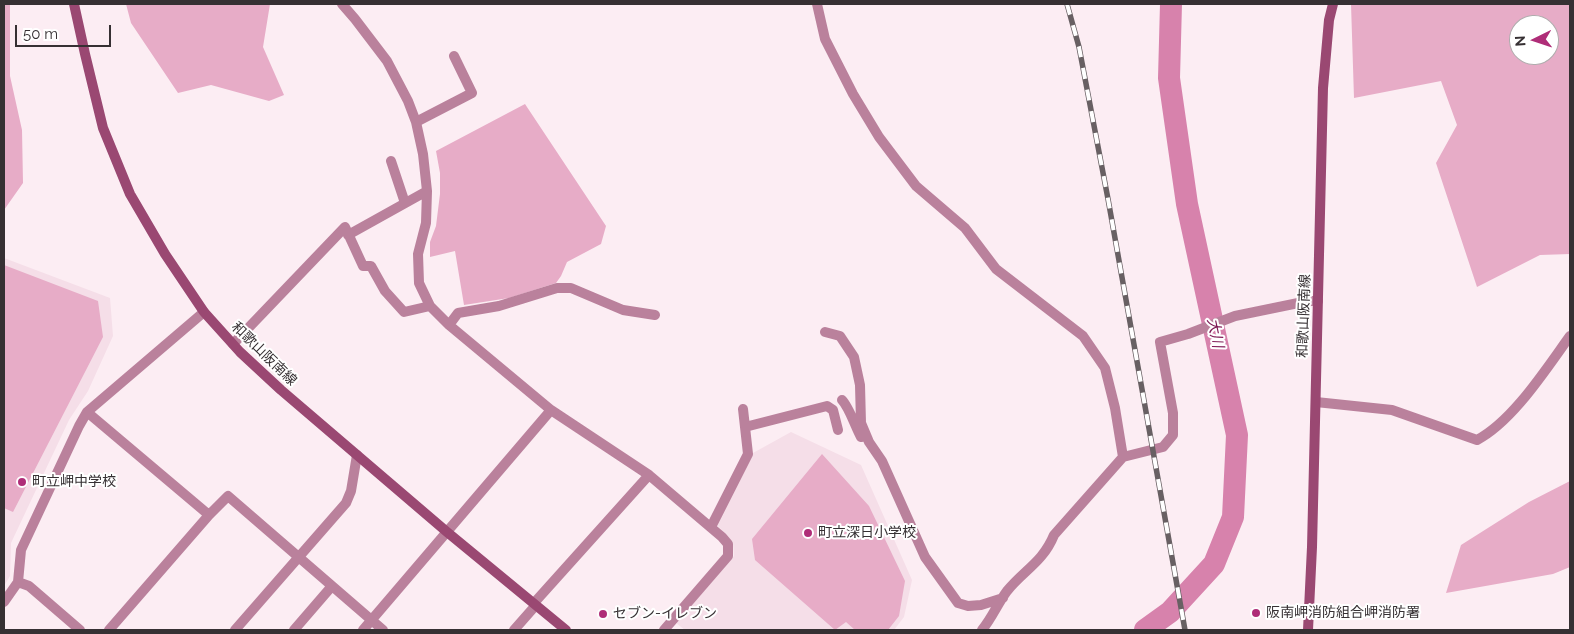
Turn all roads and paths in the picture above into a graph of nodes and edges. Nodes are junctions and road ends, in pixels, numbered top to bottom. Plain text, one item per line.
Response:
1 (74, 4) edge
2 (342, 4) edge
3 (817, 4) edge
4 (1333, 4) edge
5 (454, 56) dead end
6 (416, 122) junction
7 (391, 161) dead end
8 (427, 191) junction
9 (405, 203) junction
10 (348, 235) junction
11 (1318, 301) junction
12 (430, 306) junction
13 (204, 312) junction
14 (655, 315) dead end
15 (449, 326) junction
16 (825, 332) dead end
17 (1570, 336) edge
18 (232, 344) junction
19 (842, 400) dead end
20 (1316, 402) junction
21 (743, 409) dead end
22 (551, 410) junction
23 (87, 412) junction
24 (745, 427) junction
25 (838, 430) dead end
26 (357, 455) junction
27 (878, 456) junction
28 (1123, 456) junction
29 (650, 475) junction
30 (209, 515) junction
31 (711, 527) junction
32 (447, 532) junction
33 (298, 557) junction
34 (18, 582) junction
35 (332, 586) junction
36 (1003, 598) junction
37 (4, 602) edge
38 (535, 604) junction
39 (371, 620) junction
40 (80, 630) edge
41 (109, 630) edge
42 (235, 630) edge
43 (294, 630) edge
44 (363, 630) edge
45 (383, 630) edge
46 (514, 630) edge
47 (566, 630) edge
48 (664, 630) edge
49 (982, 630) edge
50 (1308, 630) edge

1 - 13 main road, 和歌山阪南線
2 - 6 street
3 - 28 street
4 - 11 main road, 和歌山阪南線
5 - 6 street
6 - 8 street
7 - 9 street
8 - 9 street
8 - 12 street
9 - 10 street
10 - 12 street
10 - 18 street
11 - 20 main road, 和歌山阪南線
11 - 28 street
12 - 15 street
13 - 18 main road, 和歌山阪南線
13 - 23 street
14 - 15 street
15 - 22 street
16 - 27 street
17 - 20 street
18 - 26 main road, 和歌山阪南線
19 - 27 street
20 - 50 main road, 和歌山阪南線
21 - 24 street
22 - 29 street
22 - 32 street
23 - 30 street
23 - 34 street
24 - 25 street
24 - 31 street
26 - 32 main road, 和歌山阪南線
26 - 33 street
27 - 36 street
28 - 36 street
29 - 31 street
29 - 38 street
30 - 33 street
30 - 41 street
31 - 48 street
32 - 38 main road, 和歌山阪南線
32 - 39 street
33 - 35 street
33 - 42 street
34 - 37 street
34 - 40 street
35 - 39 street
35 - 43 street
36 - 49 street
38 - 46 street
38 - 47 main road, 和歌山阪南線
39 - 44 street
39 - 45 street

